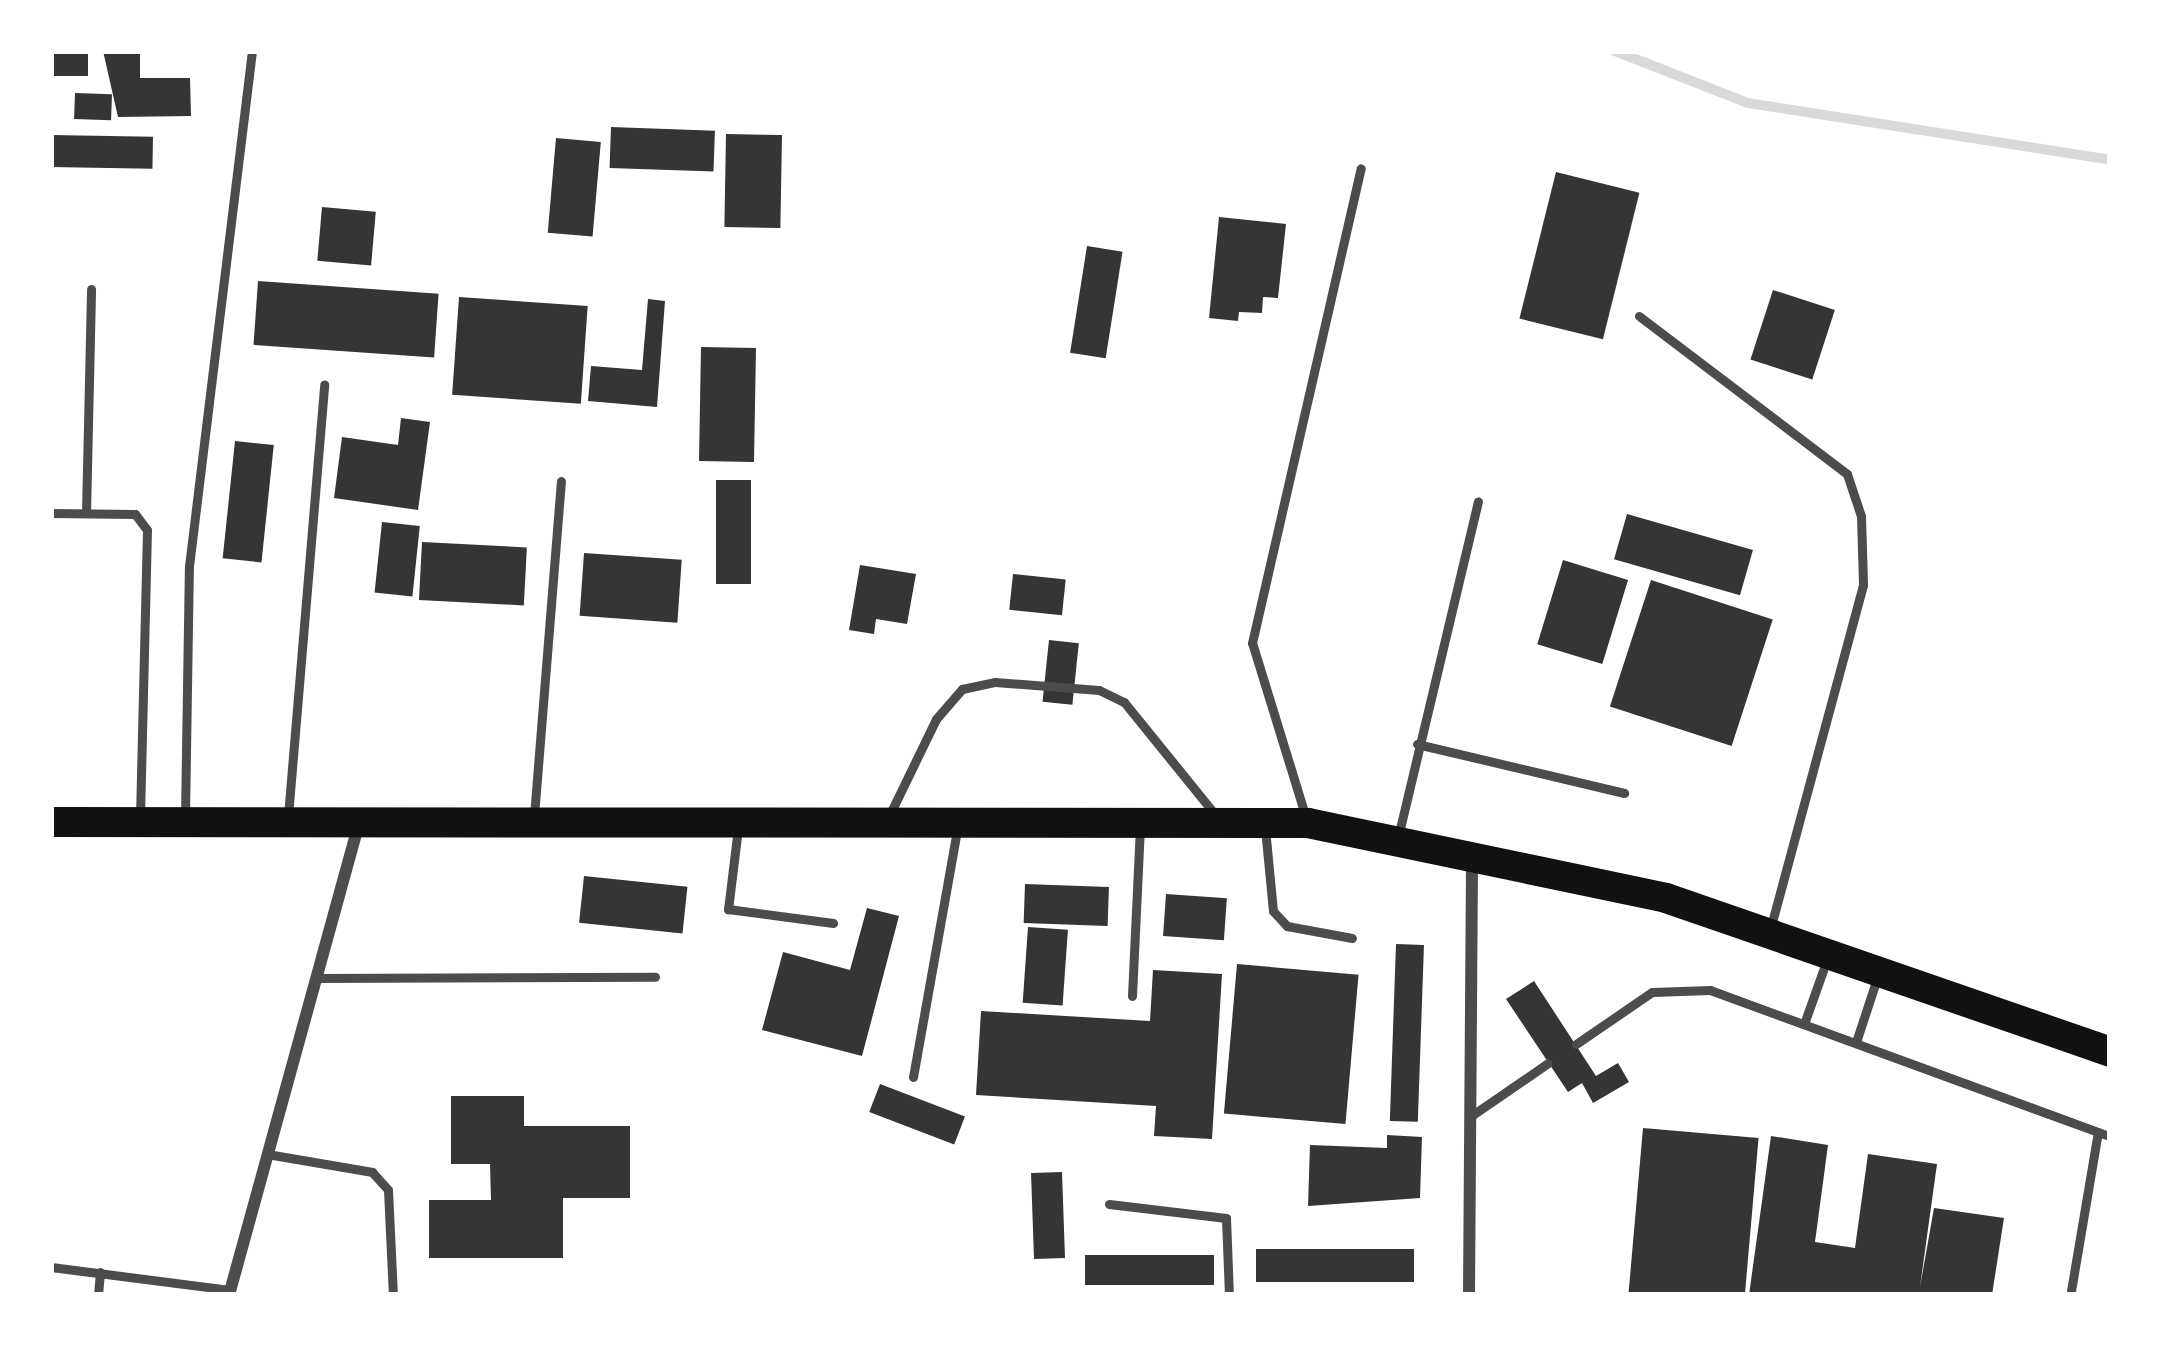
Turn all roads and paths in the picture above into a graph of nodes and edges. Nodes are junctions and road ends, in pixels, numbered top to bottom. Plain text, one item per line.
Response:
1 (252, 51) edge
2 (1361, 168) dead end
3 (91, 289) dead end
4 (1639, 316) dead end
5 (325, 385) dead end
6 (561, 481) dead end
7 (1478, 501) dead end
8 (51, 513) edge
9 (86, 513) junction
10 (1417, 744) junction
11 (1624, 793) dead end
12 (739, 818) junction
13 (888, 818) junction
14 (959, 818) junction
15 (533, 820) junction
16 (1140, 820) junction
17 (1220, 821) junction
18 (51, 822) edge
19 (140, 822) junction
20 (185, 822) junction
21 (1264, 822) junction
22 (288, 823) junction
23 (359, 824) junction
24 (1308, 824) junction
25 (1398, 836) junction
26 (1472, 849) junction
27 (833, 923) dead end
28 (1770, 932) junction
29 (1352, 938) dead end
30 (1828, 954) junction
31 (1879, 973) junction
32 (655, 976) dead end
33 (316, 979) junction
34 (1132, 996) dead end
35 (1804, 1024) junction
36 (1856, 1042) junction
37 (1576, 1044) dead end
38 (2110, 1052) edge
39 (1548, 1063) dead end
40 (913, 1078) dead end
41 (1471, 1116) junction
42 (2104, 1134) edge
43 (267, 1154) junction
44 (1109, 1204) dead end
45 (51, 1267) edge
46 (100, 1272) junction
47 (2071, 1291) dead end
48 (230, 1292) edge
49 (98, 1295) edge
50 (393, 1295) edge
51 (1228, 1295) edge
52 (1469, 1295) edge

1 - 20 lane
2 - 24 lane
3 - 9 lane
4 - 28 lane
5 - 22 lane
6 - 15 lane
7 - 10 lane
8 - 9 lane
9 - 19 lane
10 - 11 lane
10 - 25 lane
12 - 13 highway
12 - 15 highway
12 - 27 lane
13 - 14 highway
13 - 17 lane
14 - 16 highway
14 - 40 lane
15 - 23 highway
16 - 17 highway
16 - 34 lane
17 - 21 highway
18 - 19 highway
19 - 20 highway
20 - 22 highway
21 - 24 highway
21 - 29 lane
22 - 23 highway
23 - 33 street
24 - 25 highway
25 - 26 highway
26 - 28 highway
26 - 41 street
28 - 30 highway
30 - 31 highway
30 - 35 lane
31 - 36 lane
31 - 38 highway
32 - 33 lane
33 - 43 street
35 - 36 lane
35 - 37 lane
36 - 42 lane
39 - 41 lane
41 - 52 street
42 - 47 lane
43 - 48 street
43 - 50 lane
44 - 51 lane
45 - 46 lane
46 - 48 lane
46 - 49 lane

